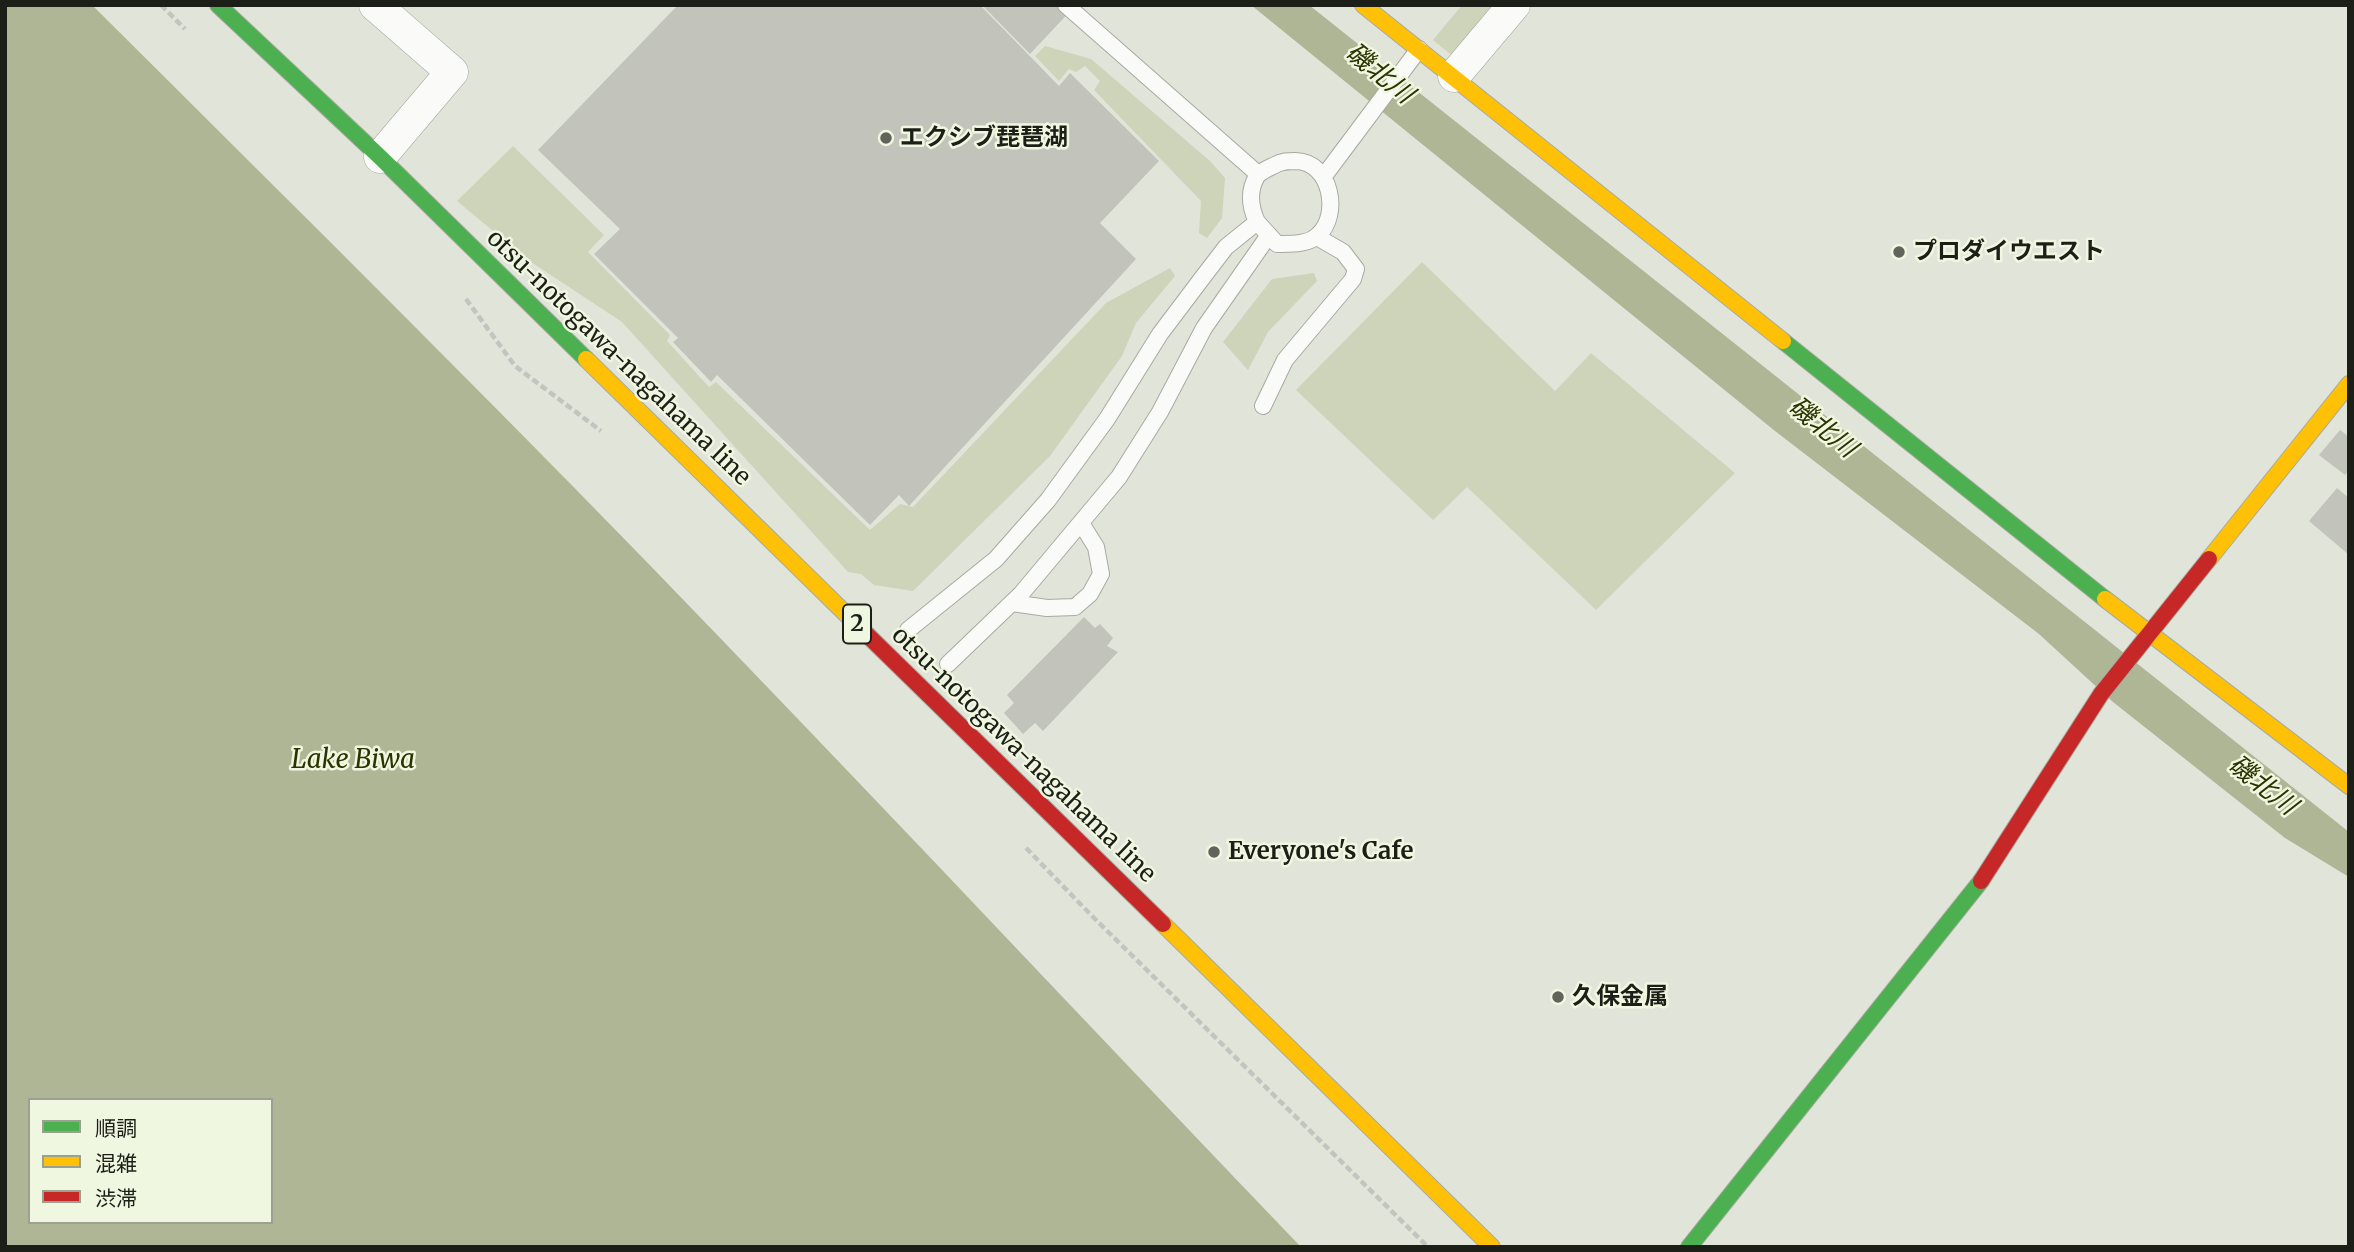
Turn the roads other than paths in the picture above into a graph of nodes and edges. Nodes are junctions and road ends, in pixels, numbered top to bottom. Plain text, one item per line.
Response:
1 (218, 5) edge
2 (375, 5) edge
3 (1066, 5) edge
4 (1363, 5) edge
5 (1514, 5) edge
6 (1419, 49) junction
7 (1454, 76) junction
8 (380, 157) junction
9 (1258, 174) junction
10 (1324, 176) junction
11 (1257, 222) junction
12 (1269, 235) junction
13 (1317, 237) junction
14 (2349, 384) edge
15 (1263, 406) dead end
16 (1081, 523) junction
17 (1012, 603) junction
18 (908, 631) dead end
19 (2149, 634) junction
20 (948, 664) dead end
21 (2349, 786) edge
22 (1492, 1247) edge
23 (1689, 1247) edge

1 - 8 street, otsu-notogawa-nagahama line / 2
2 - 8 street
3 - 9 lane
4 - 6 street
5 - 7 street
6 - 7 street
6 - 10 lane
7 - 19 street
8 - 22 street, otsu-notogawa-nagahama line / 2
9 - 10 lane
9 - 11 lane
10 - 13 lane
11 - 12 lane
11 - 18 lane
12 - 13 lane
12 - 16 lane
13 - 15 lane
14 - 19 street
16 - 17 lane
16 - 17 lane
17 - 20 lane
19 - 21 street
19 - 23 street

